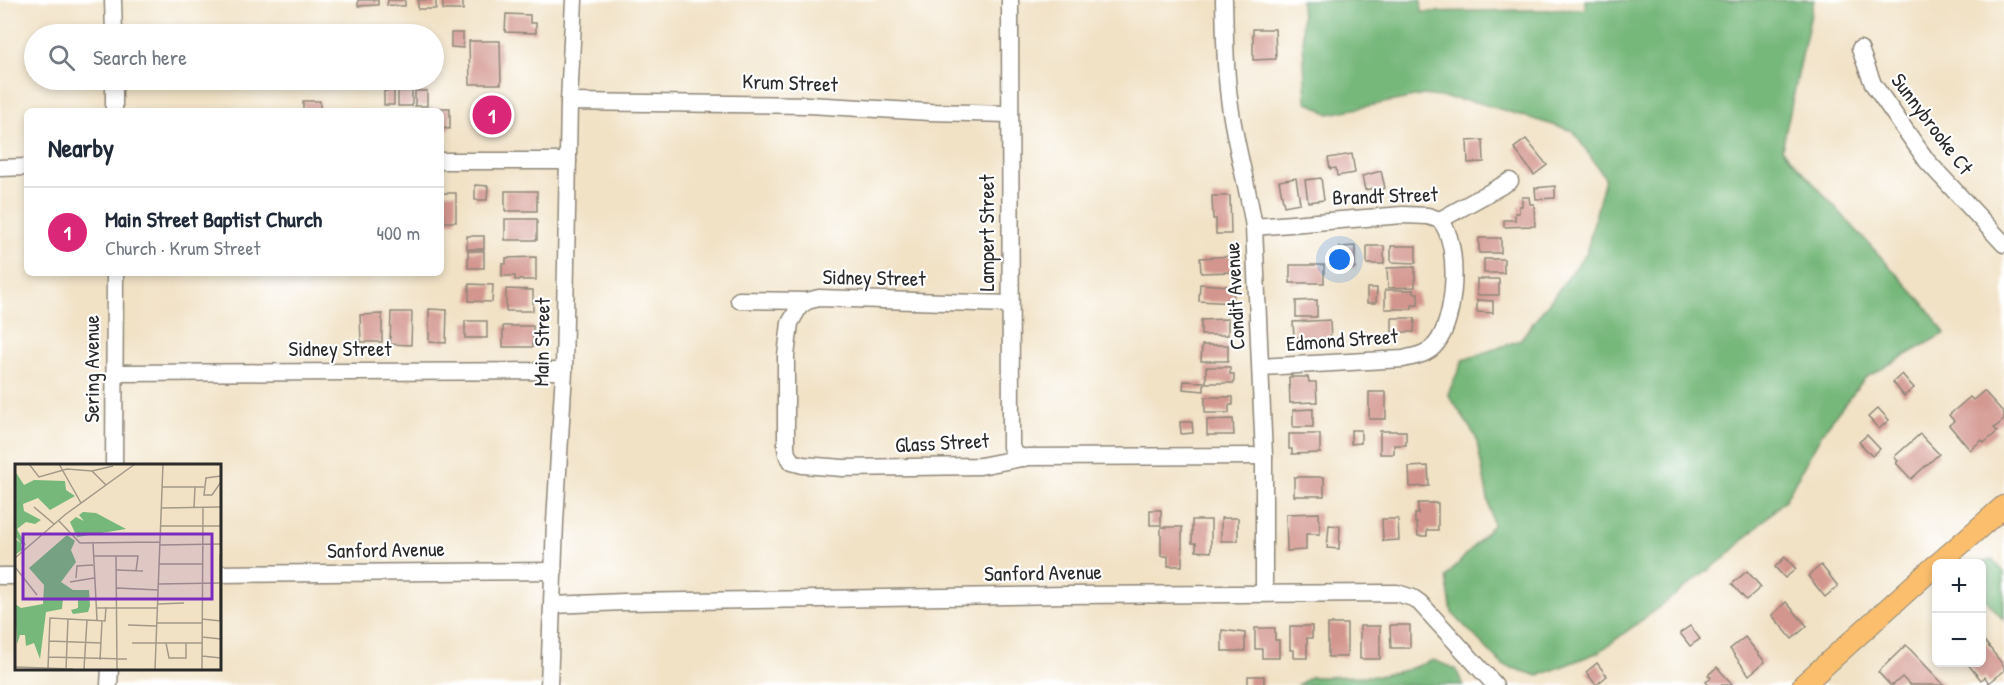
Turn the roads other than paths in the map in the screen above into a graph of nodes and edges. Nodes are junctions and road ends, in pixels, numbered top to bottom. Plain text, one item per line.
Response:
1 (114, 0) edge
2 (573, 0) edge
3 (1010, 0) edge
4 (1224, 0) edge
5 (114, 24) edge
6 (1860, 49) dead end
7 (114, 90) edge
8 (569, 102) junction
9 (114, 108) edge
10 (1009, 114) junction
11 (444, 161) edge
12 (568, 161) junction
13 (24, 167) edge
14 (0, 168) edge
15 (1510, 181) dead end
16 (1440, 220) junction
17 (1254, 227) junction
18 (2004, 244) edge
19 (115, 276) edge
20 (739, 300) dead end
21 (807, 301) junction
22 (1009, 304) junction
23 (1261, 367) junction
24 (564, 370) junction
25 (115, 373) junction
26 (1264, 456) junction
27 (1024, 458) junction
28 (114, 464) edge
29 (2004, 506) edge
30 (1943, 559) edge
31 (1932, 569) edge
32 (554, 571) junction
33 (220, 574) edge
34 (1264, 593) junction
35 (553, 605) junction
36 (110, 670) edge
37 (109, 685) edge
38 (549, 685) edge
39 (1495, 685) edge
40 (1803, 685) edge

1 - 5 street
2 - 8 street, Main Street
3 - 10 street, Lampert Street
4 - 17 street, Condit Avenue
6 - 18 street, Sunnybrooke Ct
7 - 9 street
8 - 10 street, Krum Street
8 - 12 street, Main Street
10 - 22 street, Lampert Street
11 - 12 street
12 - 24 street, Main Street
13 - 14 street
15 - 16 street, Brandt Street
16 - 17 street, Brandt Street
16 - 23 street, Edmond Street
17 - 23 street, Condit Avenue
19 - 25 street, Sering Avenue
20 - 21 street, Sidney Street
21 - 22 street, Sidney Street
21 - 27 street, Glass Street
22 - 27 street, Lampert Street
23 - 26 street, Condit Avenue
24 - 25 street, Sidney Street
24 - 32 street, Main Street
25 - 28 street, Sering Avenue
26 - 27 street, Glass Street
26 - 34 street, Condit Avenue
29 - 30 main road
31 - 40 main road
32 - 33 street, Sanford Avenue
32 - 35 street, Main Street
34 - 35 street, Sanford Avenue
34 - 39 street, Sanford Avenue
35 - 38 street, Main Street
36 - 37 street

